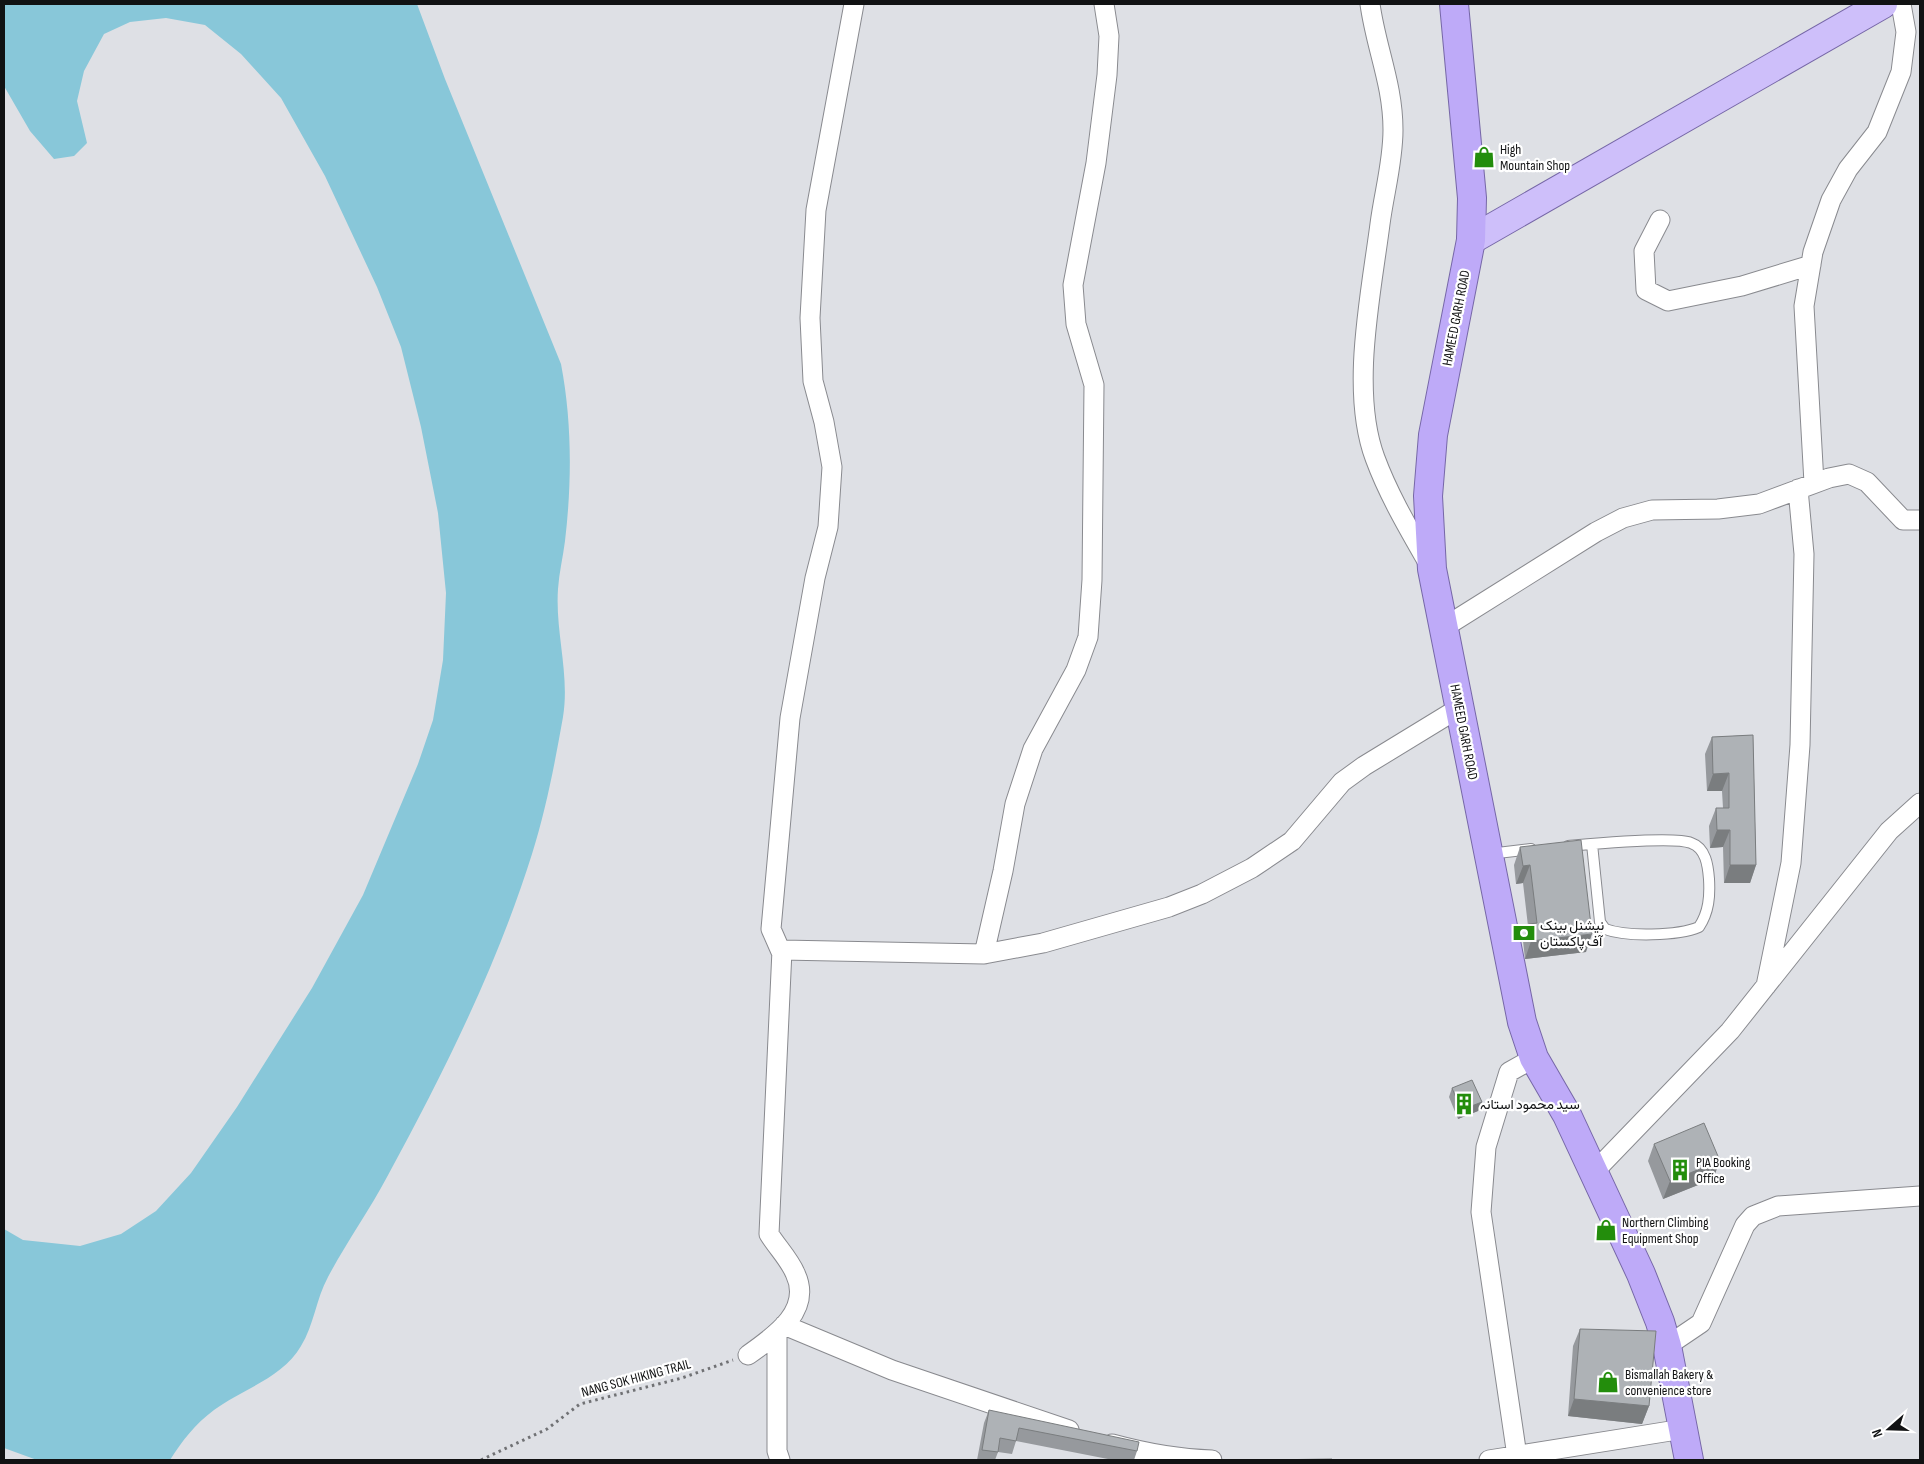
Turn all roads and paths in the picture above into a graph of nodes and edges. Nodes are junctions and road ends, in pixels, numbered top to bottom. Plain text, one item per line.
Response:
1 (854, 4) edge
2 (1104, 4) edge
3 (1370, 4) edge
4 (1454, 4) edge
5 (1883, 4) edge
6 (1901, 4) edge
7 (1660, 220) dead end
8 (1471, 240) junction
9 (1811, 265) junction
10 (1806, 486) junction
11 (1920, 520) edge
12 (1432, 569) junction
13 (1443, 628) junction
14 (1459, 708) junction
15 (1920, 803) edge
16 (1592, 844) junction
17 (1557, 847) edge
18 (1540, 848) edge
19 (1488, 854) junction
20 (782, 954) junction
21 (984, 954) junction
22 (1766, 986) junction
23 (1534, 1058) junction
24 (1593, 1173) junction
25 (1920, 1196) edge
26 (780, 1330) junction
27 (1667, 1346) junction
28 (748, 1355) joint
29 (1683, 1429) junction
30 (1518, 1456) junction
31 (481, 1460) edge
32 (780, 1460) edge
33 (1212, 1460) edge
34 (1490, 1460) edge
35 (1689, 1460) edge

1 - 20 street
2 - 21 street
3 - 12 street
4 - 8 highway, HAMEED GARH ROAD
5 - 8 main road
6 - 9 street
7 - 9 street
8 - 12 highway, HAMEED GARH ROAD
9 - 10 street
10 - 11 street
10 - 13 street
10 - 22 street
12 - 13 highway, HAMEED GARH ROAD
13 - 14 highway, HAMEED GARH ROAD
14 - 19 highway, HAMEED GARH ROAD
14 - 21 street
15 - 22 street
16 - 16 lane
16 - 17 lane
18 - 19 lane
19 - 23 highway, HAMEED GARH ROAD
20 - 21 street
20 - 26 street
22 - 24 street
23 - 24 highway, HAMEED GARH ROAD
23 - 30 street
24 - 27 highway, HAMEED GARH ROAD
25 - 27 street
26 - 28 street
26 - 32 street
26 - 33 street
27 - 29 highway, HAMEED GARH ROAD
28 - 31 path, NANG SOK HIKING TRAIL
29 - 30 street
29 - 35 highway, HAMEED GARH ROAD
30 - 34 street

